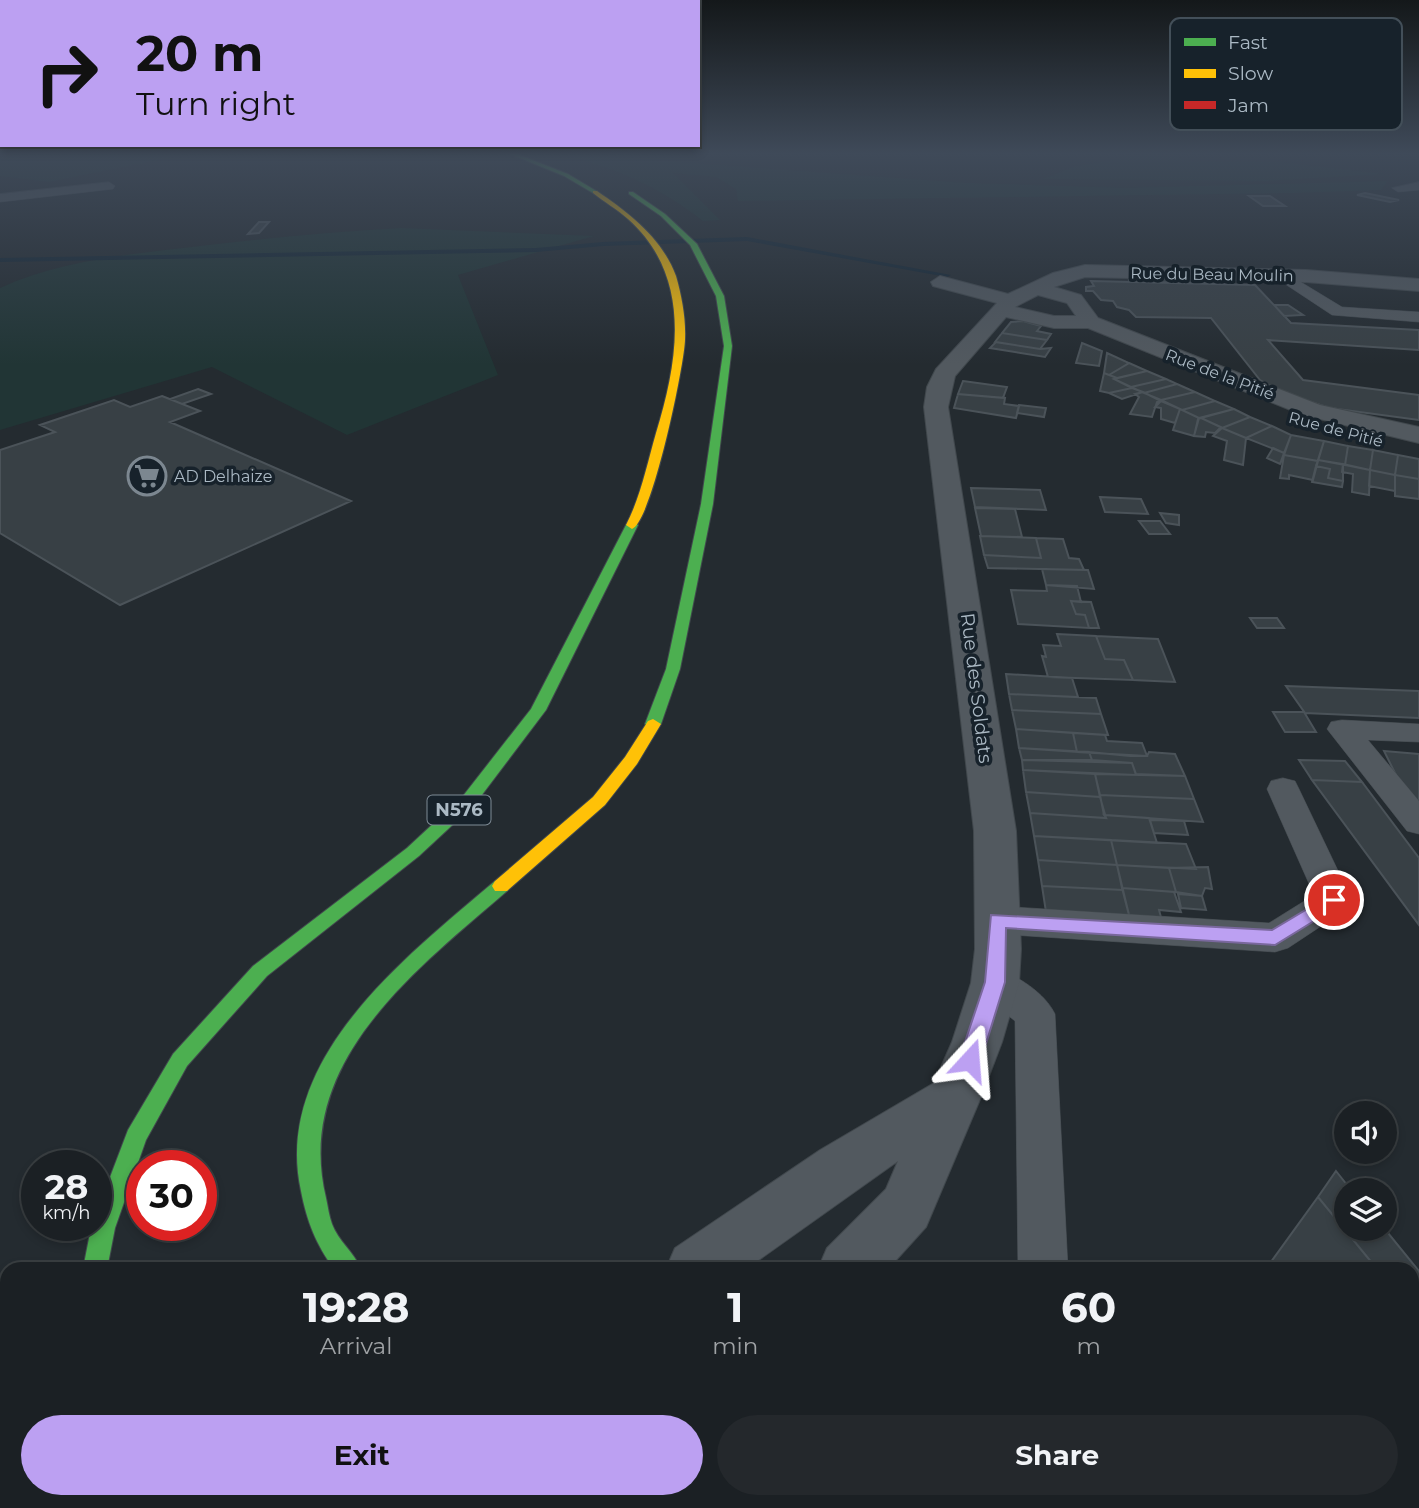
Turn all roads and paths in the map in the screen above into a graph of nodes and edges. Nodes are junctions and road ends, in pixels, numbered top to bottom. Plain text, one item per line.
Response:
1 (636, 224) edge
2 (673, 224) edge
3 (1281, 275) junction
4 (940, 282) dead end
5 (1419, 285) edge
6 (1312, 296) junction
7 (1015, 300) junction
8 (1419, 301) edge
9 (1419, 317) edge
10 (1091, 321) junction
11 (1060, 322) junction
12 (1419, 435) edge
13 (1419, 449) edge
14 (1419, 733) edge
15 (1283, 789) dead end
16 (1419, 823) edge
17 (997, 920) junction
18 (995, 982) junction
19 (955, 1097) junction
20 (96, 1262) edge
21 (344, 1262) edge
22 (706, 1262) edge
23 (855, 1262) edge
24 (1043, 1262) edge

1 - 20 main road, N576
2 - 21 main road, N576
3 - 5 street, Rue du Beau Moulin
3 - 6 lane
3 - 7 street, Rue du Beau Moulin
4 - 7 street
6 - 8 lane
6 - 9 lane
7 - 10 street, Rue de la Pitié
7 - 11 street
7 - 17 street, Rue des Soldats
10 - 11 street
10 - 12 street, Rue de la Pitié
11 - 13 street, Rue de Pitié
14 - 16 lane
15 - 17 lane
17 - 18 street, Rue des Soldats
18 - 19 street, Rue des Soldats
18 - 24 lane
19 - 22 street
19 - 23 street, Rue des Soldats

